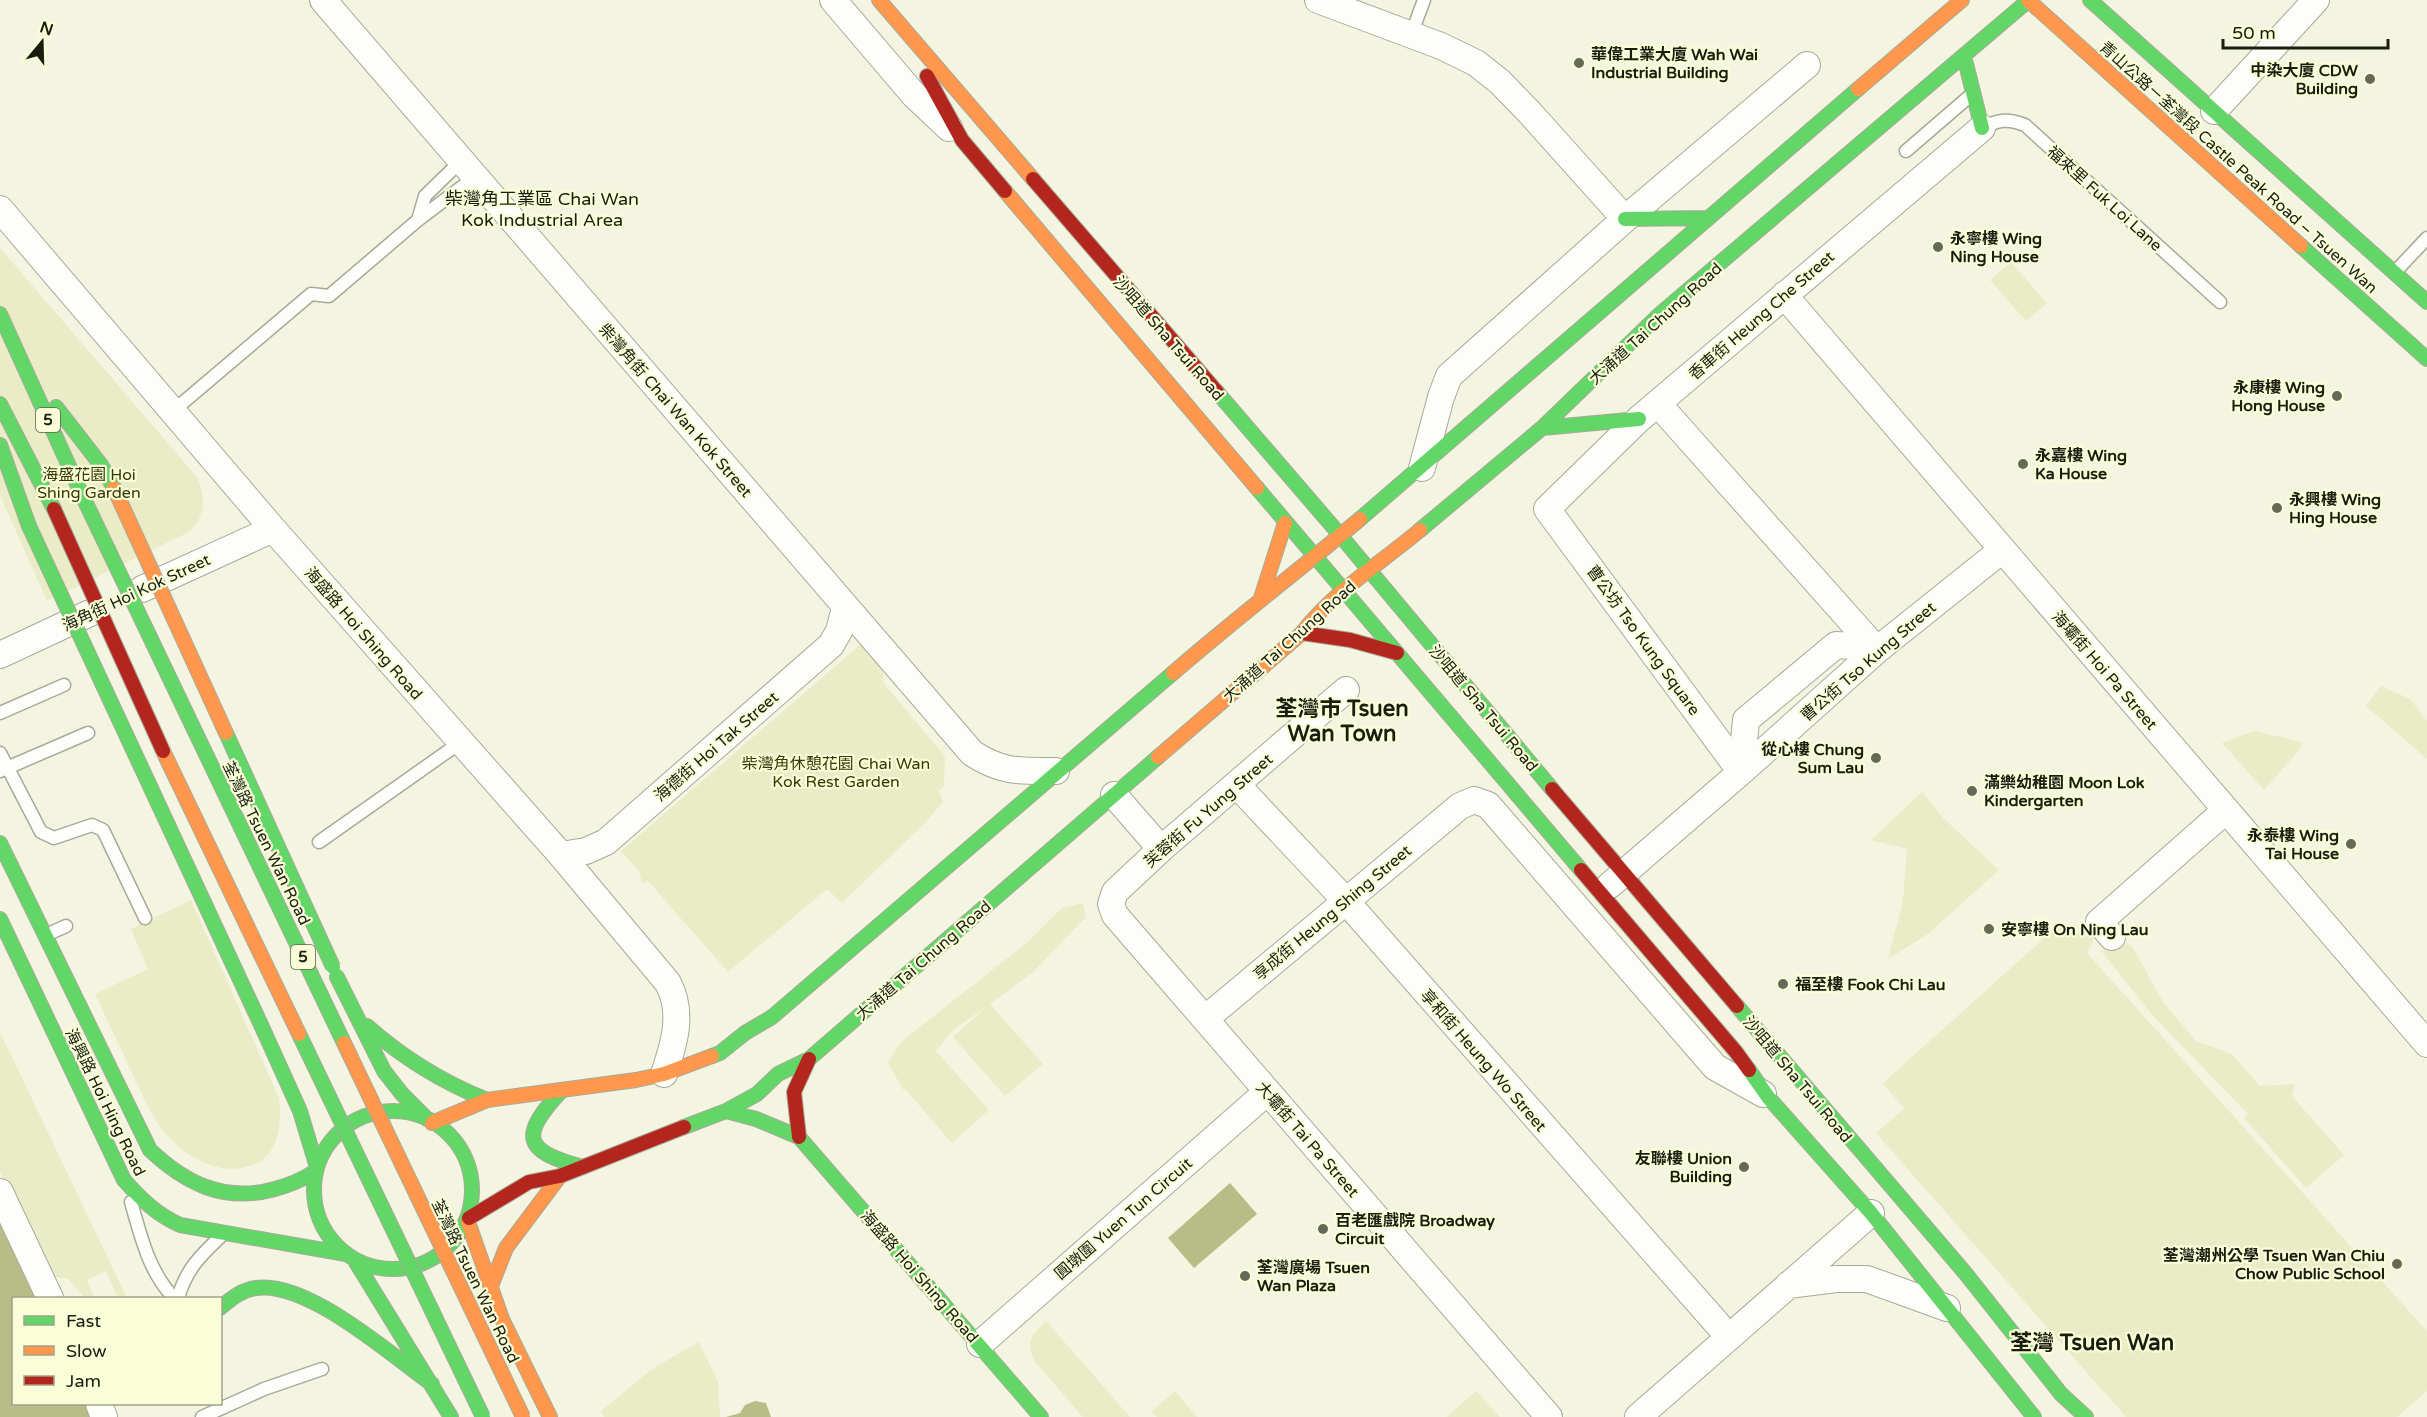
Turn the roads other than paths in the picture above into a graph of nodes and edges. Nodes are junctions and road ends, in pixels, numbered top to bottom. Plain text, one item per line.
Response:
1 (323, 0) edge
2 (833, 0) edge
3 (879, 0) edge
4 (1318, 0) edge
5 (1424, 0) edge
6 (1962, 0) edge
7 (2028, 0) edge
8 (2090, 0) edge
9 (2316, 0) edge
10 (884, 27) dead end
11 (1411, 35) junction
12 (1964, 56) junction
13 (1807, 65) dead end
14 (1973, 93) junction
15 (2214, 111) junction
16 (1982, 128) junction
17 (962, 140) junction
18 (1906, 151) dead end
19 (468, 169) junction
20 (0, 209) edge
21 (1708, 218) junction
22 (1625, 219) junction
23 (418, 220) junction
24 (2427, 238) edge
25 (2394, 273) junction
26 (1784, 295) junction
27 (2220, 302) dead end
28 (2427, 302) edge
29 (0, 314) edge
30 (2427, 359) edge
31 (21, 360) junction
32 (0, 404) edge
33 (173, 411) junction
34 (1667, 414) dead end
35 (1639, 419) junction
36 (1542, 428) junction
37 (0, 445) edge
38 (1422, 468) junction
39 (1310, 502) junction
40 (1547, 509) joint
41 (1362, 518) junction
42 (1286, 523) junction
43 (273, 528) junction
44 (1340, 535) junction
45 (2002, 550) junction
46 (1315, 557) junction
47 (1369, 572) junction
48 (1342, 590) junction
49 (1261, 598) junction
50 (845, 608) junction
51 (1302, 633) junction
52 (1878, 650) junction
53 (1397, 653) junction
54 (0, 655) edge
55 (64, 685) dead end
56 (1346, 690) dead end
57 (0, 713) edge
58 (88, 733) dead end
59 (461, 742) junction
60 (0, 753) edge
61 (4, 770) edge
62 (1056, 771) junction
63 (1742, 772) junction
64 (1237, 786) junction
65 (1113, 795) junction
66 (1460, 806) joint
67 (2225, 811) junction
68 (319, 842) dead end
69 (0, 843) edge
70 (1161, 849) junction
71 (561, 855) junction
72 (1624, 873) junction
73 (1600, 894) junction
74 (1346, 900) junction
75 (1115, 915) joint
76 (145, 918) dead end
77 (0, 919) edge
78 (66, 926) dead end
79 (45, 936) junction
80 (2112, 937) dead end
81 (357, 1016) junction
82 (1205, 1019) junction
83 (2427, 1044) edge
84 (808, 1059) junction
85 (664, 1074) junction
86 (562, 1090) junction
87 (1267, 1092) junction
88 (1768, 1097) junction
89 (487, 1100) junction
90 (726, 1111) junction
91 (430, 1121) junction
92 (799, 1137) junction
93 (583, 1167) junction
94 (315, 1168) junction
95 (560, 1176) junction
96 (124, 1180) junction
97 (0, 1192) edge
98 (1871, 1213) junction
99 (468, 1220) junction
100 (223, 1234) junction
101 (350, 1257) junction
102 (1788, 1285) junction
103 (491, 1286) junction
104 (49, 1297) edge
105 (174, 1297) edge
106 (177, 1297) edge
107 (222, 1306) edge
108 (1947, 1308) junction
109 (1728, 1336) junction
110 (980, 1344) junction
111 (322, 1369) dead end
112 (432, 1384) junction
113 (2009, 1386) junction
114 (2010, 1407) dead end
115 (224, 1408) edge
116 (449, 1413) edge
117 (2083, 1416) edge
118 (202, 1417) edge
119 (483, 1417) edge
120 (522, 1417) edge
121 (550, 1417) edge
122 (1041, 1417) edge
123 (1549, 1417) edge
124 (1638, 1417) edge
125 (2034, 1417) edge

1 - 19 street, 柴灣角街 Chai Wan Kok Street
2 - 17 street, 沙咀道 Sha Tsui Road
3 - 39 main road, 沙咀道 Sha Tsui Road
4 - 11 street
5 - 11 lane
6 - 21 main road
7 - 12 main road, 大涌道 Tai Chung Road
7 - 30 main road, 青山公路－荃灣段 Castle Peak Road – Tsuen Wan
8 - 15 main road, 青山公路－荃灣段 Castle Peak Road – Tsuen Wan
9 - 15 street
10 - 17 main road, 沙咀道 Sha Tsui Road
11 - 22 street
12 - 14 main road
12 - 36 main road, 大涌道 Tai Chung Road
13 - 22 street
14 - 16 main road
14 - 18 lane
15 - 25 main road, 青山公路－荃灣段 Castle Peak Road – Tsuen Wan
16 - 26 street, 香車街 Heung Che Street
16 - 27 lane, 福來里 Fuk Loi Lane
17 - 42 main road, 沙咀道 Sha Tsui Road
19 - 23 lane
19 - 23 lane
19 - 50 street, 柴灣角街 Chai Wan Kok Street
20 - 33 street, 海盛路 Hoi Shing Road
21 - 22 main road
21 - 38 main road
22 - 38 street
23 - 33 lane
24 - 25 lane
25 - 28 main road, 青山公路－荃灣段 Castle Peak Road – Tsuen Wan
26 - 35 street, 香車街 Heung Che Street
26 - 45 street, 海壩街 Hoi Pa Street
29 - 31 main road, 荃灣路 Tsuen Wan Road / 5
31 - 81 main road, bridge
31 - 120 main road, 荃灣路 Tsuen Wan Road / 5, bridge
32 - 119 main road, 5, bridge
33 - 43 street, 海盛路 Hoi Shing Road
34 - 52 street
35 - 36 main road
35 - 40 street, 香車街 Heung Che Street
36 - 47 main road, 大涌道 Tai Chung Road
37 - 94 main road, bridge
38 - 41 main road
39 - 41 main road
39 - 44 main road, 沙咀道 Sha Tsui Road
40 - 63 street, 曹公坊 Tso Kung Square
41 - 44 main road
42 - 46 main road, 沙咀道 Sha Tsui Road
42 - 49 main road
43 - 54 street, 海角街 Hoi Kok Street
43 - 59 street, 海盛路 Hoi Shing Road
44 - 46 main road
44 - 47 main road, 沙咀道 Sha Tsui Road
45 - 52 street, 曹公街 Tso Kung Street
45 - 67 street, 海壩街 Hoi Pa Street
46 - 48 main road, 沙咀道 Sha Tsui Road
46 - 49 main road
47 - 48 main road, 大涌道 Tai Chung Road
47 - 72 main road, 沙咀道 Sha Tsui Road
48 - 51 main road, 大涌道 Tai Chung Road
48 - 53 main road, 沙咀道 Sha Tsui Road
49 - 62 main road
50 - 62 street, 柴灣角街 Chai Wan Kok Street
50 - 71 street, 海德街 Hoi Tak Street
51 - 53 main road
51 - 65 main road, 大涌道 Tai Chung Road
52 - 63 street, 曹公街 Tso Kung Street
52 - 63 street
53 - 73 main road, 沙咀道 Sha Tsui Road
55 - 57 lane
56 - 64 street, 芙蓉街 Fu Yung Street
58 - 61 lane
59 - 68 lane
59 - 71 street, 海盛路 Hoi Shing Road
60 - 61 lane
61 - 76 lane
62 - 85 main road
63 - 72 street, 曹公街 Tso Kung Street
64 - 70 street, 芙蓉街 Fu Yung Street
64 - 74 street, 享和街 Heung Wo Street
65 - 70 street
65 - 84 main road, 大涌道 Tai Chung Road
66 - 74 street, 享成街 Heung Shing Street
66 - 88 street, 沙咀道 Sha Tsui Road
67 - 80 street
67 - 83 street, 海壩街 Hoi Pa Street
69 - 79 main road, 海興路 Hoi Hing Road
70 - 75 street, 芙蓉街 Fu Yung Street
71 - 85 street, 海盛路 Hoi Shing Road
72 - 73 street, 曹公街 Tso Kung Street
72 - 117 main road, 沙咀道 Sha Tsui Road
73 - 88 main road, 沙咀道 Sha Tsui Road
74 - 82 street, 享成街 Heung Shing Street
74 - 109 street, 享和街 Heung Wo Street
75 - 82 street, 大壩街 Tai Pa Street
77 - 96 main road, 海興路 Hoi Hing Road
78 - 79 lane
79 - 94 main road, 海興路 Hoi Hing Road
81 - 89 main road
81 - 91 main road
82 - 87 street, 大壩街 Tai Pa Street
84 - 90 main road, 大涌道 Tai Chung Road
84 - 92 main road
85 - 86 main road
86 - 89 main road
86 - 93 main road
87 - 110 street, 圓墩圍 Yuen Tun Circuit
87 - 123 street, 大壩街 Tai Pa Street
88 - 98 main road, 沙咀道 Sha Tsui Road
89 - 91 main road
90 - 92 main road, 海盛路 Hoi Shing Road
90 - 93 main road, 大涌道 Tai Chung Road
91 - 94 main road
91 - 99 main road
92 - 110 main road, 海盛路 Hoi Shing Road
93 - 95 main road, 大涌道 Tai Chung Road
94 - 101 main road
95 - 99 main road, 大涌道 Tai Chung Road
95 - 103 main road
96 - 100 main road, 海興路 Hoi Hing Road
96 - 105 lane
97 - 104 street
98 - 102 street
98 - 108 main road, 沙咀道 Sha Tsui Road
99 - 101 main road
99 - 103 main road
100 - 101 main road, 海興路 Hoi Hing Road
100 - 106 lane
101 - 112 main road
102 - 108 street
102 - 109 street
103 - 121 main road
107 - 112 main road
108 - 113 main road, 沙咀道 Sha Tsui Road
109 - 124 street
110 - 122 main road, 海盛路 Hoi Shing Road
111 - 115 lane
112 - 116 main road
113 - 114 main road
113 - 125 main road, 沙咀道 Sha Tsui Road
115 - 118 lane

